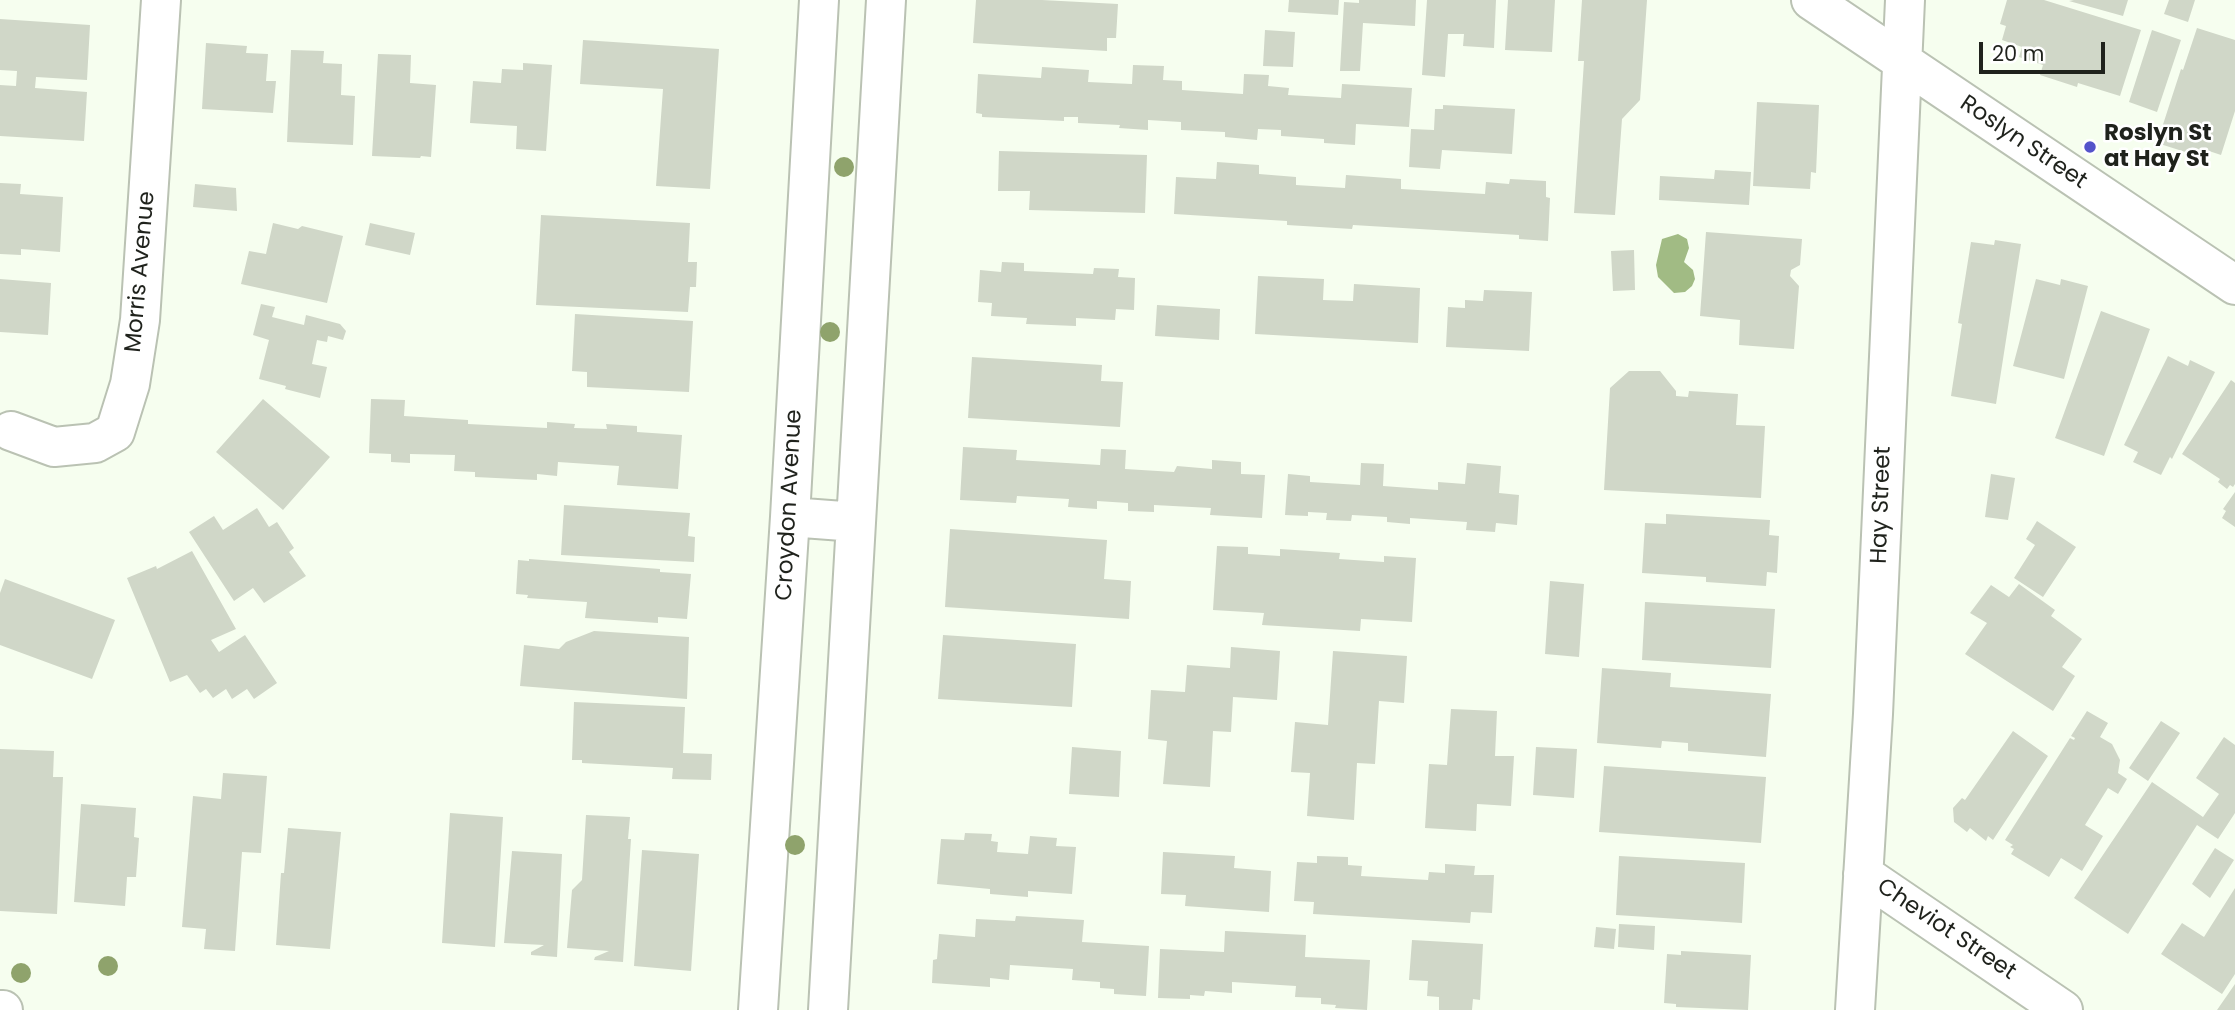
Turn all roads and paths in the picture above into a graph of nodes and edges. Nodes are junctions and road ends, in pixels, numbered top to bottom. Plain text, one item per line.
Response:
1 (161, 0) edge
2 (819, 0) edge
3 (884, 0) edge
4 (1811, 0) edge
5 (1905, 0) edge
6 (1904, 61) junction
7 (2235, 285) edge
8 (11, 431) dead end
9 (790, 517) junction
10 (856, 522) junction
11 (1863, 874) junction
12 (758, 1010) edge
13 (828, 1010) edge
14 (1855, 1010) edge
15 (2063, 1010) edge

1 - 8 street, Morris Avenue
2 - 9 street, Croydon Avenue
3 - 10 street
4 - 6 street, Roslyn Street
5 - 6 street, Hay Street
6 - 7 street, Roslyn Street
6 - 11 street, Hay Street
9 - 10 street
9 - 12 street, Croydon Avenue
10 - 13 street
11 - 14 street, Hay Street
11 - 15 street, Cheviot Street

